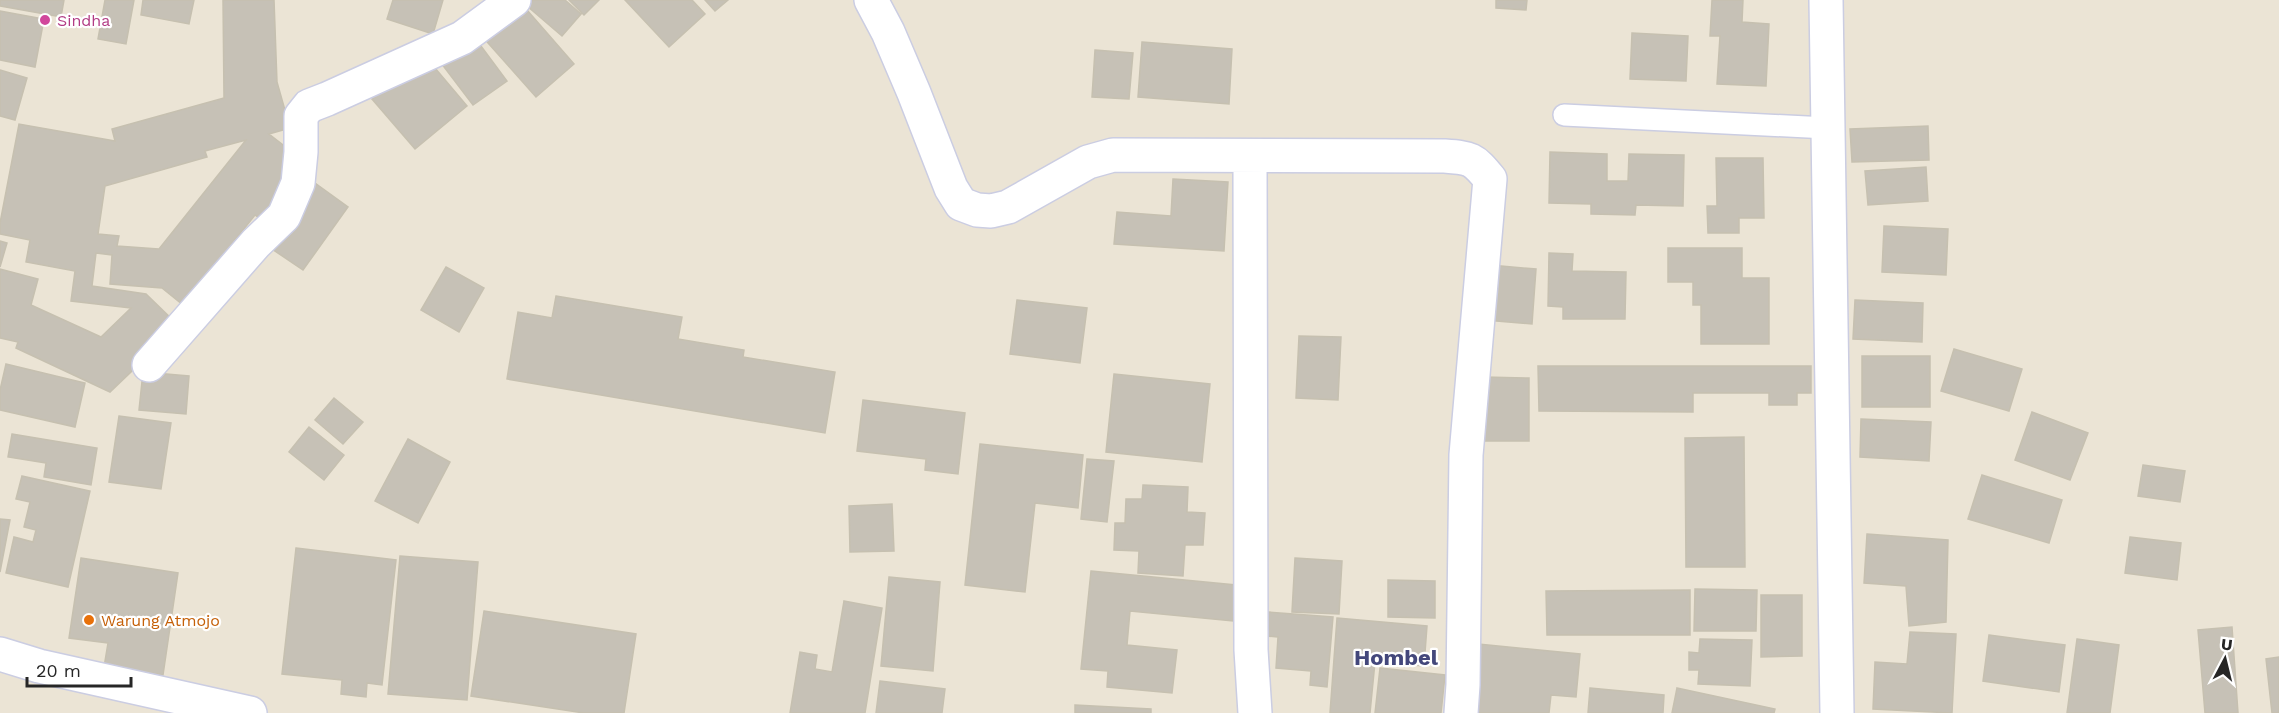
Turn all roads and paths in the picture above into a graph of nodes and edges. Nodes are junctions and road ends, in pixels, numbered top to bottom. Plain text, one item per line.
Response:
1 (514, 0) edge
2 (871, 0) edge
3 (1826, 0) edge
4 (1564, 115) dead end
5 (1827, 128) junction
6 (1250, 157) junction
7 (148, 365) dead end
8 (0, 654) edge
9 (250, 713) edge
10 (1255, 713) edge
11 (1461, 713) edge
12 (1837, 713) edge

1 - 7 street
2 - 6 street
3 - 5 street
4 - 5 lane
5 - 12 street
6 - 10 street
6 - 11 street
8 - 9 street

